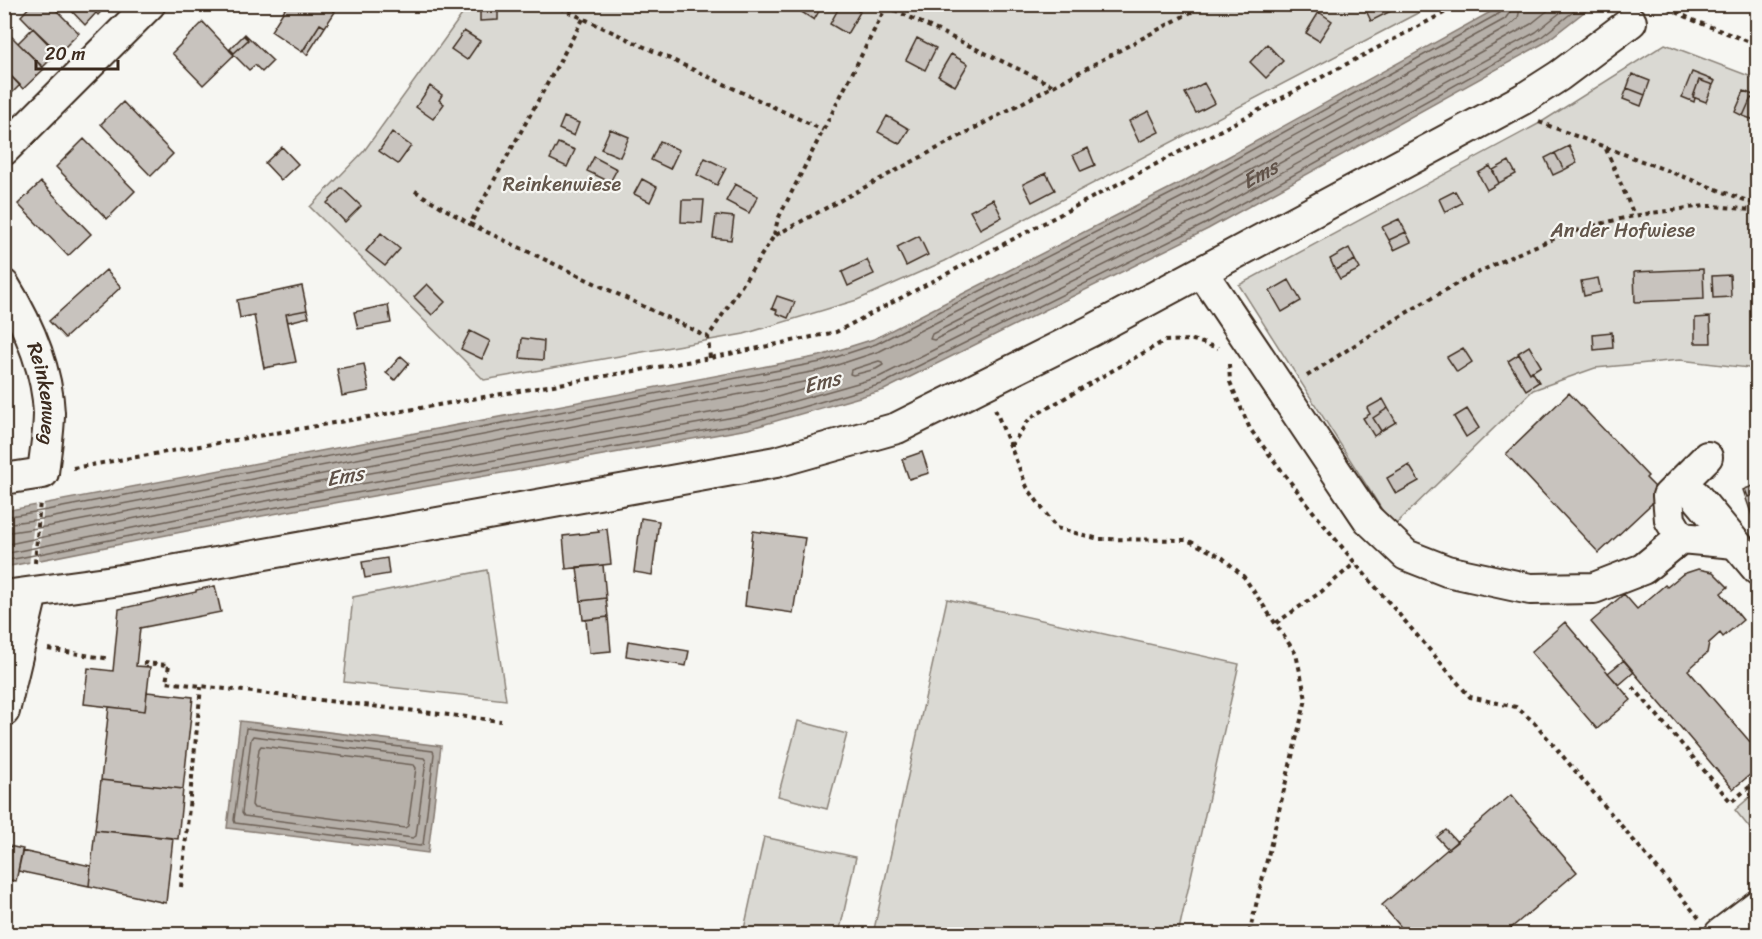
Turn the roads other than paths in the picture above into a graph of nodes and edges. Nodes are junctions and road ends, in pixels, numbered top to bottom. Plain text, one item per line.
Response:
1 (150, 4) edge
2 (1631, 21) dead end
3 (4, 150) edge
4 (1202, 272) junction
5 (4, 285) edge
6 (1707, 457) dead end
7 (4, 479) edge
8 (1695, 495) dead end
9 (1681, 538) junction
10 (1735, 543) junction
11 (1758, 570) edge
12 (18, 595) edge
13 (4, 711) edge
14 (1758, 905) edge
15 (1713, 930) edge

1 - 3 street
2 - 4 street
4 - 9 street
4 - 12 street
5 - 7 street, Reinkenweg
6 - 9 street
8 - 10 street
9 - 10 street
10 - 11 street
12 - 13 street
14 - 15 street

